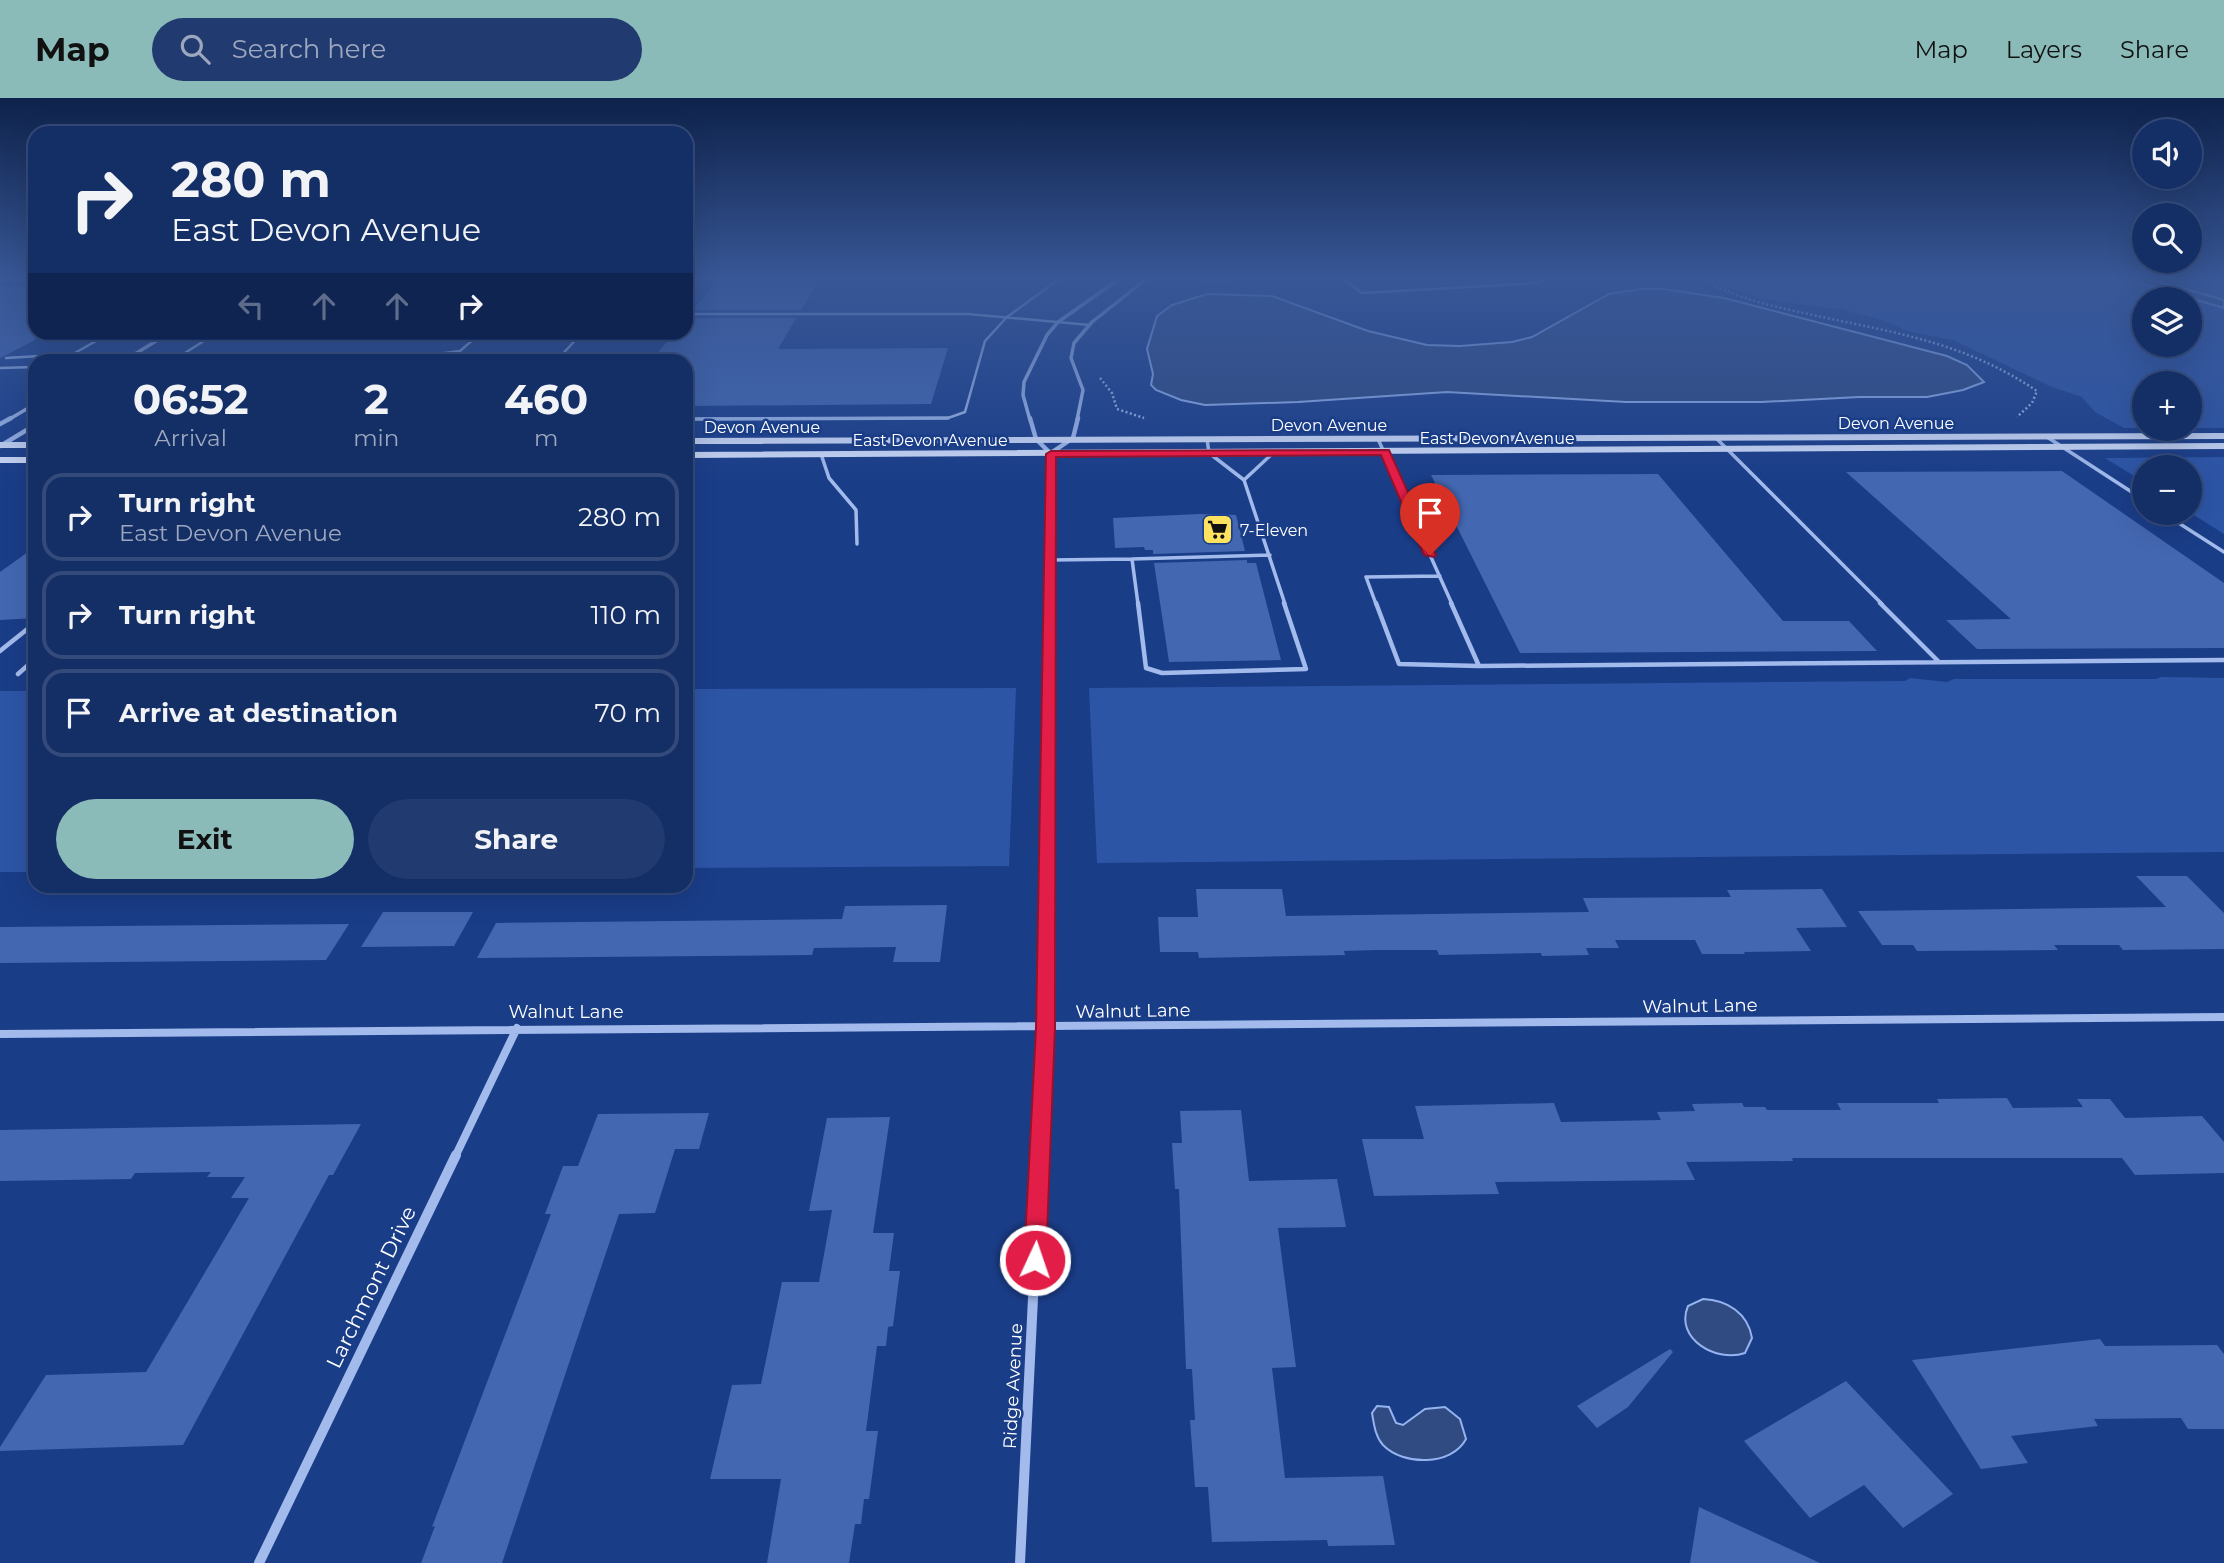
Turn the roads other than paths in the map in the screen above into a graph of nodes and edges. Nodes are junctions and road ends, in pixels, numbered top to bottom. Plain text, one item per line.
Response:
1 (88, 345) edge
2 (467, 345) edge
3 (984, 345) edge
4 (1042, 345) edge
5 (1075, 345) edge
6 (73, 354) edge
7 (437, 354) edge
8 (28, 357) edge
9 (6, 358) dead end
10 (28, 367) edge
11 (0, 368) edge
12 (28, 408) edge
13 (693, 419) edge
14 (0, 424) edge
15 (28, 429) edge
16 (2224, 436) edge
17 (2047, 437) junction
18 (1073, 438) junction
19 (1716, 438) junction
20 (1035, 439) junction
21 (1207, 439) junction
22 (1378, 439) junction
23 (693, 441) edge
24 (1, 445) edge
25 (28, 445) edge
26 (2224, 446) edge
27 (2064, 447) junction
28 (1728, 450) junction
29 (1385, 452) junction
30 (1209, 453) junction
31 (1273, 453) junction
32 (821, 454) junction
33 (1051, 454) junction
34 (693, 455) edge
35 (0, 460) edge
36 (28, 460) edge
37 (1244, 480) junction
38 (2132, 492) edge
39 (2182, 525) edge
40 (857, 544) dead end
41 (2224, 552) edge
42 (1270, 555) junction
43 (1132, 559) junction
44 (1050, 560) junction
45 (1440, 576) junction
46 (28, 629) edge
47 (0, 651) edge
48 (2224, 660) edge
49 (1939, 662) junction
50 (28, 665) edge
51 (1479, 666) junction
52 (18, 674) dead end
53 (2224, 1017) edge
54 (517, 1028) junction
55 (1046, 1028) junction
56 (0, 1034) edge
57 (259, 1563) edge
58 (1020, 1563) edge

1 - 6 lane
2 - 7 lane
3 - 13 lane
4 - 20 street
5 - 18 street
8 - 9 lane
10 - 11 lane
12 - 14 street
15 - 24 street
16 - 17 main road, Devon Avenue
17 - 19 main road, Devon Avenue
17 - 27 lane
18 - 20 main road, Devon Avenue
18 - 21 main road, Devon Avenue
18 - 33 street
19 - 22 main road, Devon Avenue
19 - 28 lane
20 - 23 main road, Devon Avenue
20 - 33 street
21 - 22 main road, Devon Avenue
21 - 30 lane
22 - 29 lane
24 - 25 main road
26 - 27 main road, East Devon Avenue
27 - 28 main road, East Devon Avenue
27 - 38 lane
28 - 29 main road, East Devon Avenue
28 - 49 lane
29 - 31 main road, East Devon Avenue
29 - 45 lane
30 - 31 main road, East Devon Avenue
30 - 33 main road, East Devon Avenue
30 - 37 lane
31 - 37 lane
32 - 33 main road, East Devon Avenue
32 - 34 main road, East Devon Avenue
32 - 40 lane
33 - 44 street, Ridge Avenue
35 - 36 main road
37 - 42 lane
39 - 41 lane
42 - 43 lane
42 - 43 lane
43 - 44 lane
44 - 55 street, Ridge Avenue
45 - 51 lane
45 - 51 lane
46 - 47 lane
48 - 49 lane
49 - 51 lane
50 - 52 lane
53 - 55 street, Walnut Lane
54 - 55 street, Walnut Lane
54 - 56 street, Walnut Lane
54 - 57 street, Larchmont Drive
55 - 58 street, Ridge Avenue

